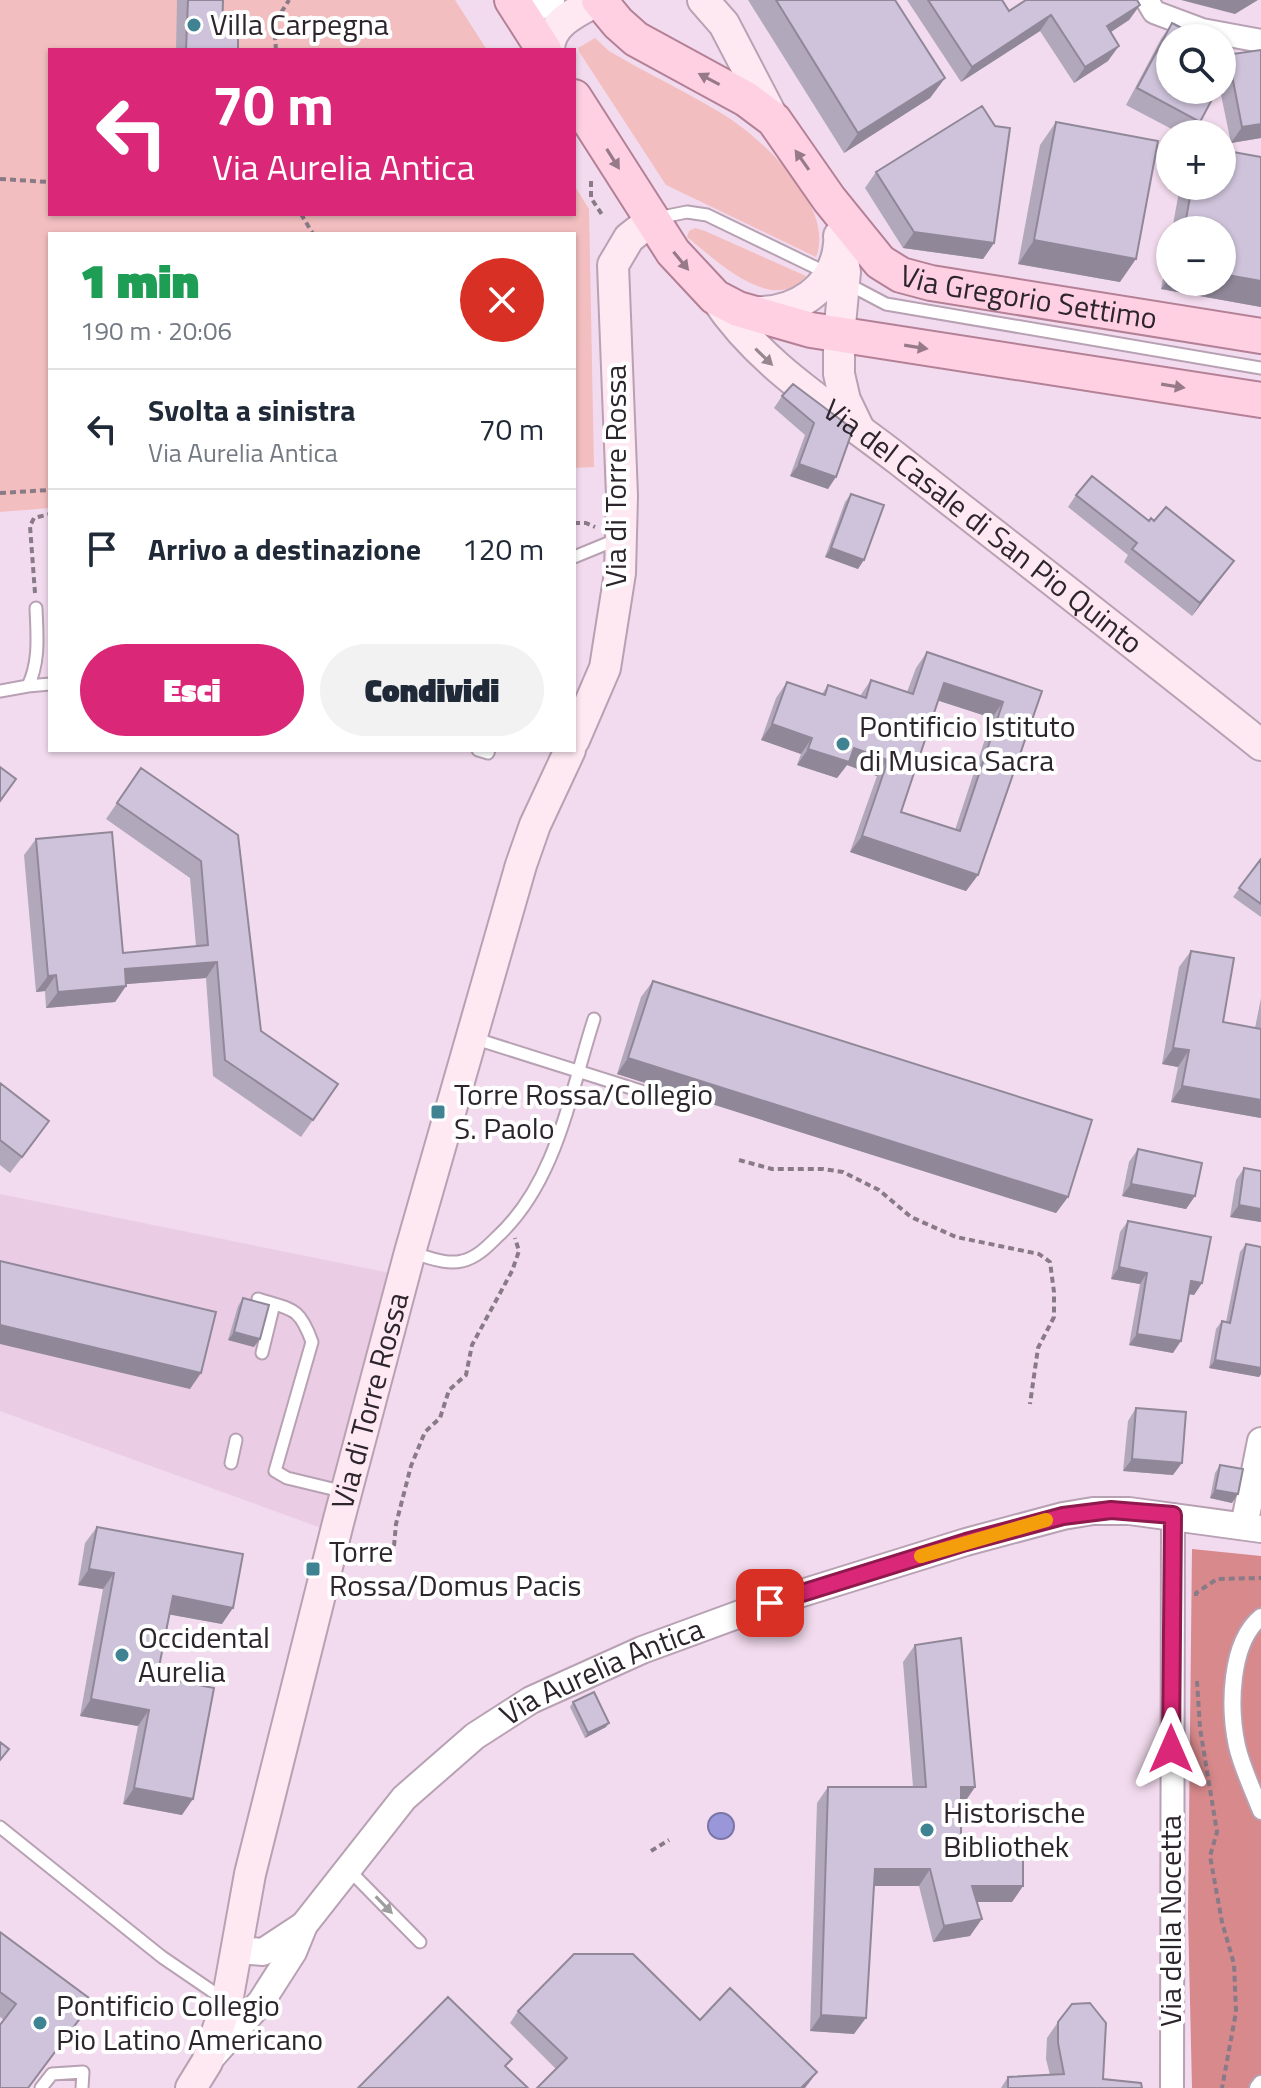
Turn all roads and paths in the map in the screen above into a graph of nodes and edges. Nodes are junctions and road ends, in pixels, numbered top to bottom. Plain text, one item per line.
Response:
1 (289, 0) edge
2 (599, 0) edge
3 (703, 0) edge
4 (1147, 0) edge
5 (529, 5) edge
6 (719, 12) edge
7 (1261, 41) edge
8 (276, 48) edge
9 (546, 48) edge
10 (548, 48) edge
11 (576, 100) edge
12 (774, 120) junction
13 (0, 179) edge
14 (591, 181) dead end
15 (48, 182) edge
16 (829, 199) junction
17 (603, 216) dead end
18 (652, 220) junction
19 (837, 279) junction
20 (727, 303) junction
21 (839, 335) junction
22 (1261, 336) edge
23 (1261, 368) edge
24 (1261, 400) edge
25 (859, 429) junction
26 (48, 490) edge
27 (0, 493) edge
28 (48, 514) edge
29 (622, 537) junction
30 (576, 556) edge
31 (36, 608) joint
32 (48, 684) edge
33 (28, 686) junction
34 (0, 691) edge
35 (576, 735) edge
36 (1261, 745) edge
37 (569, 752) edge
38 (594, 1019) dead end
39 (472, 1038) junction
40 (577, 1071) junction
41 (666, 1099) dead end
42 (739, 1160) dead end
43 (511, 1225) junction
44 (410, 1252) junction
45 (258, 1299) edge
46 (274, 1304) junction
47 (262, 1353) edge
48 (1030, 1404) dead end
49 (236, 1440) dead end
50 (1261, 1441) edge
51 (231, 1463) dead end
52 (346, 1492) junction
53 (1173, 1515) junction
54 (1252, 1527) edge
55 (394, 1546) dead end
56 (1261, 1578) edge
57 (1196, 1605) dead end
58 (1261, 1617) edge
59 (1196, 1675) dead end
60 (1261, 1811) edge
61 (0, 1827) edge
62 (669, 1840) dead end
63 (651, 1851) dead end
64 (348, 1868) junction
65 (304, 1925) junction
66 (420, 1942) dead end
67 (237, 1950) junction
68 (227, 2002) junction
69 (207, 2062) junction
70 (41, 2088) edge
71 (82, 2088) edge
72 (191, 2088) edge
73 (1172, 2088) edge
74 (1222, 2088) edge

1 - 8 path
2 - 10 main road
12 -> 2 main road, Via Gregorio Settimo
3 - 6 main road
4 - 7 street
5 - 9 main road
6 - 12 main road
11 -> 18 main road
16 -> 12 main road, Via Gregorio Settimo
13 - 15 path
14 - 17 path
16 - 19 main road
16 - 22 main road, Via Gregorio Settimo
18 - 19 lane, Via Gregorio Settimo
18 -> 20 main road
18 - 29 main road, Via di Torre Rossa
19 - 20 main road
19 - 21 main road
19 - 23 lane, Via Gregorio Settimo
20 - 21 main road
20 -> 25 main road, Via del Casale di San Pio Quinto
21 -> 24 main road
21 - 25 main road
25 - 36 main road, Via del Casale di San Pio Quinto
26 - 27 path
28 - 31 path
29 - 30 lane
29 - 35 main road, Via di Torre Rossa
31 - 33 lane
32 - 33 lane
33 - 34 lane
37 - 39 main road, Via di Torre Rossa
38 - 40 lane
39 - 40 lane
39 - 44 main road, Via di Torre Rossa
40 - 41 lane
40 - 43 lane
42 - 48 path
43 - 44 lane
43 - 55 path
44 - 52 main road, Via di Torre Rossa
45 - 46 lane
46 - 47 lane
46 - 52 lane
49 - 51 lane
50 - 54 street
52 - 67 main road, Via di Torre Rossa
53 - 54 street, Via Aurelia Antica
53 - 64 street, Via Aurelia Antica
53 - 73 street, Via della Nocetta
56 - 57 path
58 - 60 street
59 - 74 path
61 - 68 lane
62 - 63 path
64 - 65 street, Via Aurelia Antica
64 -> 66 lane
65 - 67 street, Via Aurelia Antica
65 - 69 street, Via Aurelia Antica
67 - 68 main road, Via di Torre Rossa
68 - 69 main road, Via di Torre Rossa
69 - 72 main road, Via Aurelia Antica
70 - 71 lane

